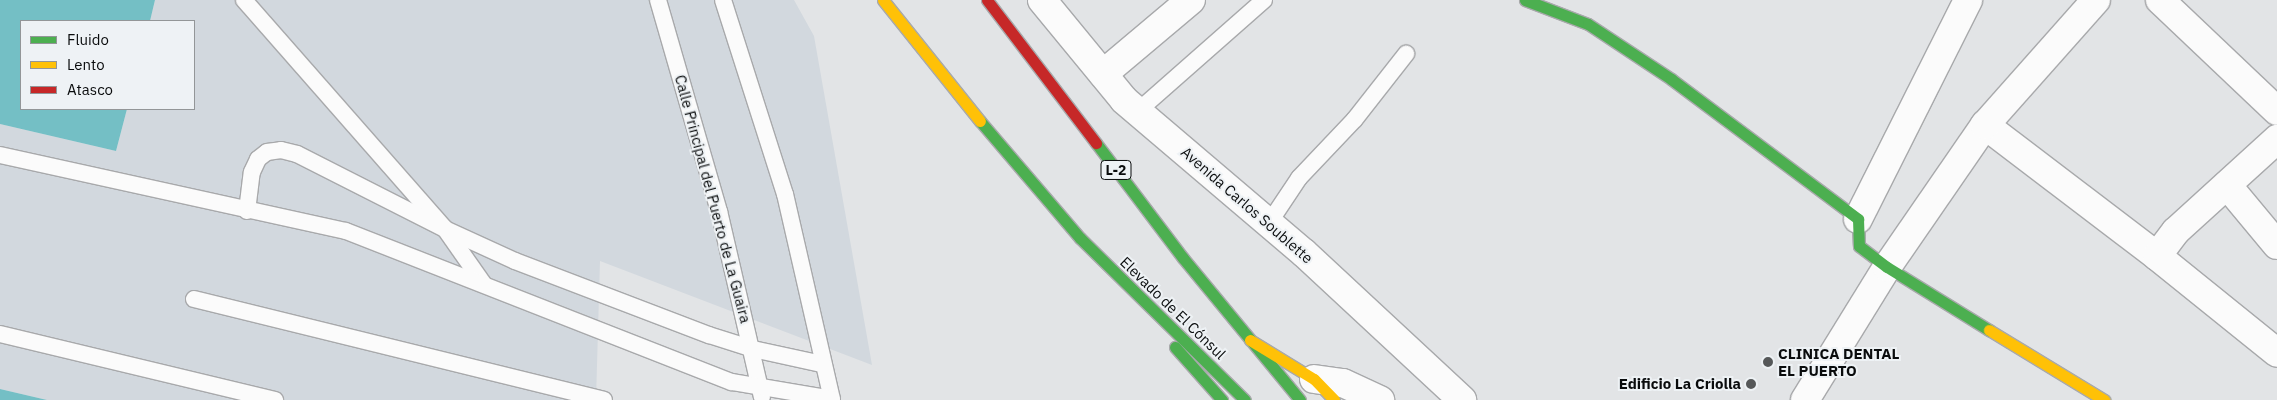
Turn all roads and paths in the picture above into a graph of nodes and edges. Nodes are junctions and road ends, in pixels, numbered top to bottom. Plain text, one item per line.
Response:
1 (244, 0) edge
2 (658, 0) edge
3 (723, 0) edge
4 (883, 0) edge
5 (987, 0) edge
6 (1042, 0) edge
7 (1192, 0) edge
8 (1264, 0) edge
9 (1525, 0) edge
10 (1968, 0) edge
11 (2096, 0) edge
12 (2160, 0) edge
13 (1406, 54) dead end
14 (1103, 74) junction
15 (2277, 110) edge
16 (1138, 111) junction
17 (1985, 125) junction
18 (2277, 139) edge
19 (0, 154) edge
20 (2227, 185) junction
21 (247, 210) junction
22 (1858, 219) junction
23 (1269, 223) junction
24 (445, 229) junction
25 (1080, 238) junction
26 (2277, 245) edge
27 (2157, 256) junction
28 (1887, 267) junction
29 (483, 283) junction
30 (194, 298) dead end
31 (0, 334) edge
32 (1246, 338) junction
33 (753, 349) junction
34 (2277, 353) edge
35 (822, 364) junction
36 (1307, 389) edge
37 (762, 394) edge
38 (832, 399) edge
39 (275, 400) edge
40 (604, 400) edge
41 (1222, 400) edge
42 (1245, 400) edge
43 (1334, 400) edge
44 (1380, 400) edge
45 (1462, 400) edge
46 (1805, 400) edge
47 (2104, 400) edge

1 - 24 lane
2 - 33 lane, Calle Principal del Puerto de La Guaira
3 - 35 lane
4 - 25 main road
5 - 32 main road, L-2
6 - 14 street, Avenida Carlos Soublette
7 - 14 street
8 - 16 lane
9 - 22 main road
10 - 22 street
11 - 17 street
12 - 15 street
13 - 23 lane
14 - 16 street, Avenida Carlos Soublette
16 - 23 street, Avenida Carlos Soublette
17 - 27 street
17 - 28 street
18 - 20 street
19 - 21 lane
20 - 26 street
20 - 27 street
21 - 24 lane
21 - 29 lane
22 - 28 main road
23 - 45 street, Avenida Carlos Soublette
24 - 29 lane
24 - 33 lane
25 - 41 main road
25 - 42 main road, Elevado de El Cónsul
27 - 34 street
28 - 46 street
28 - 47 main road
29 - 37 lane
30 - 40 lane
31 - 39 lane
32 - 36 main road, Elevado de El Cónsul / L-2
32 - 36 main road, L-2
33 - 35 lane
33 - 37 lane, Calle Principal del Puerto de La Guaira
35 - 38 lane
36 - 43 main road, L-2
36 - 44 street
37 - 38 lane

